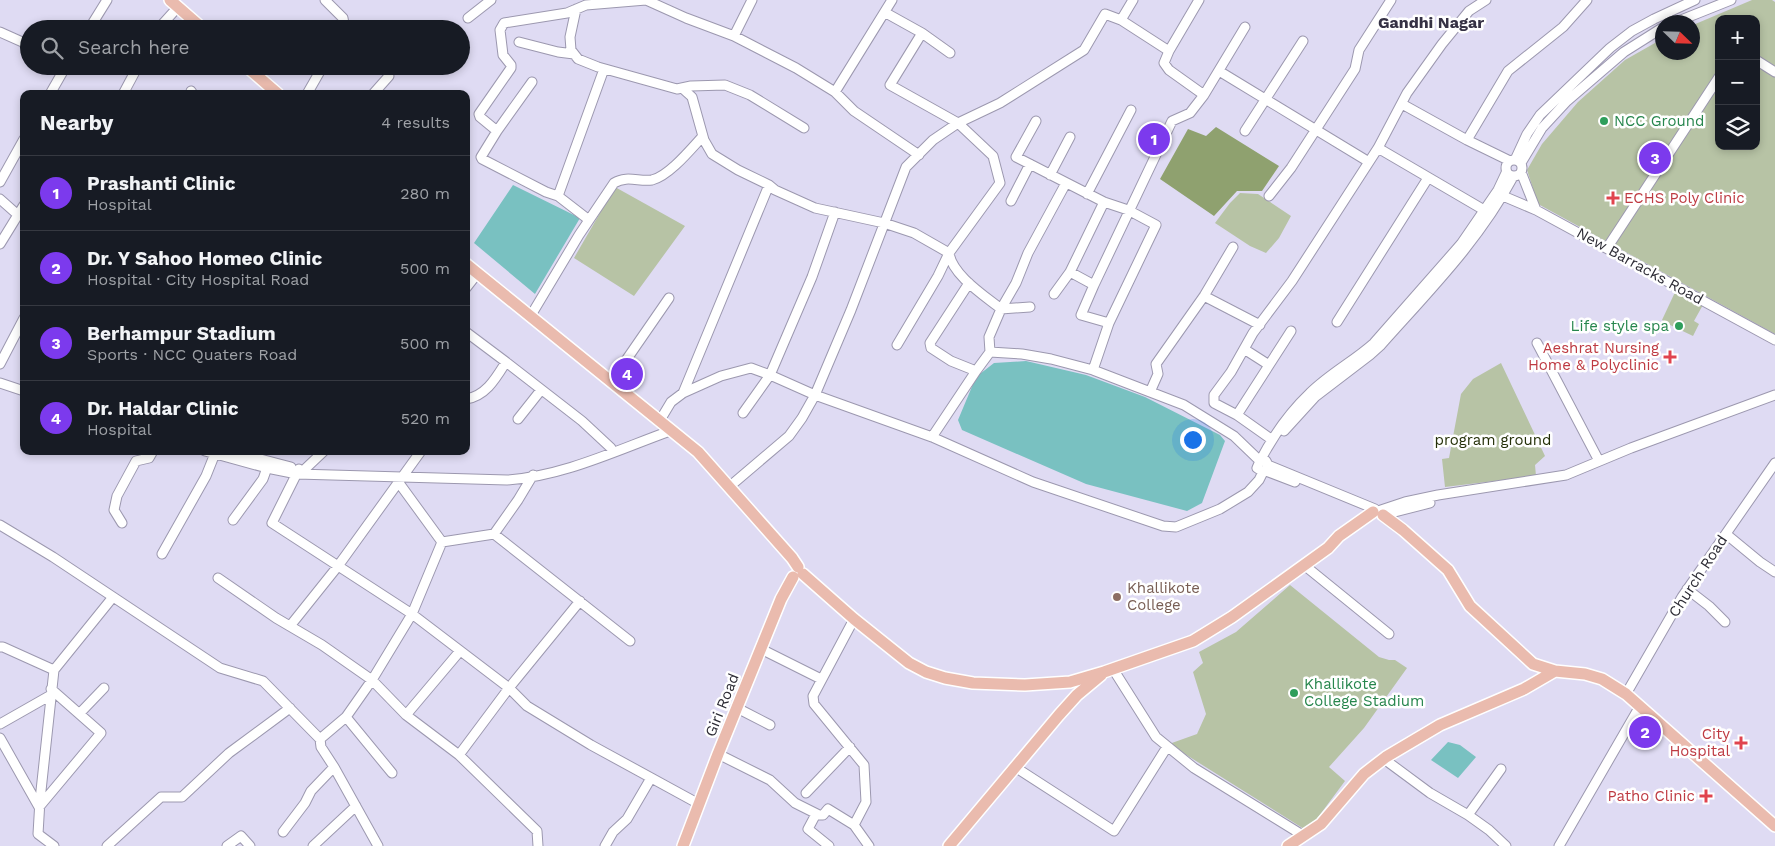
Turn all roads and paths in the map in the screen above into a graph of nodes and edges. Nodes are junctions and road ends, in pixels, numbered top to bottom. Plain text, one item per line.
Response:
1 (107, 0) edge
2 (325, 0) edge
3 (491, 0) edge
4 (752, 0) edge
5 (892, 0) edge
6 (1133, 0) edge
7 (1199, 0) edge
8 (1391, 0) edge
9 (1486, 0) edge
10 (1588, 0) edge
11 (1695, 0) edge
12 (1731, 0) edge
13 (585, 2) edge
14 (1683, 2) edge
15 (175, 3) edge
16 (576, 10) junction
17 (886, 13) junction
18 (1694, 15) edge
19 (468, 18) dead end
20 (95, 20) edge
21 (164, 20) edge
22 (193, 20) edge
23 (343, 20) edge
24 (1121, 20) junction
25 (1245, 27) dead end
26 (0, 32) edge
27 (1655, 32) edge
28 (922, 33) junction
29 (734, 36) junction
30 (20, 41) edge
31 (1303, 41) dead end
32 (520, 42) dead end
33 (1169, 51) junction
34 (950, 53) dead end
35 (574, 54) junction
36 (1760, 63) edge
37 (604, 69) junction
38 (1219, 71) junction
39 (1775, 72) edge
40 (61, 75) edge
41 (133, 75) edge
42 (256, 75) edge
43 (318, 75) edge
44 (389, 76) dead end
45 (532, 82) dead end
46 (1715, 83) edge
47 (682, 88) junction
48 (52, 90) edge
49 (125, 90) edge
50 (273, 90) edge
51 (309, 90) edge
52 (377, 90) edge
53 (835, 92) junction
54 (1204, 95) junction
55 (1266, 99) junction
56 (1402, 104) junction
57 (1131, 110) dead end
58 (1036, 121) dead end
59 (958, 123) junction
60 (804, 128) dead end
61 (1316, 130) junction
62 (497, 131) junction
63 (1244, 131) dead end
64 (703, 136) junction
65 (1070, 137) dead end
66 (1467, 140) junction
67 (20, 147) edge
68 (1378, 148) junction
69 (919, 154) junction
70 (1369, 162) junction
71 (1030, 164) junction
72 (1514, 168) junction
73 (1050, 175) junction
74 (1428, 178) junction
75 (0, 182) edge
76 (1066, 183) junction
77 (769, 185) junction
78 (1087, 194) junction
79 (558, 196) junction
80 (1269, 196) dead end
81 (1503, 196) junction
82 (0, 199) edge
83 (1012, 201) dead end
84 (1104, 202) junction
85 (1128, 210) junction
86 (1484, 210) junction
87 (1536, 210) junction
88 (20, 211) edge
89 (835, 212) junction
90 (18, 214) junction
91 (589, 220) junction
92 (884, 222) junction
93 (0, 244) edge
94 (1233, 247) dead end
95 (1607, 248) junction
96 (949, 253) junction
97 (470, 268) edge
98 (1070, 272) junction
99 (477, 274) junction
100 (470, 283) edge
101 (969, 283) junction
102 (1094, 285) junction
103 (1054, 294) dead end
104 (1204, 296) junction
105 (670, 298) dead end
106 (1030, 307) dead end
107 (1001, 309) junction
108 (530, 317) junction
109 (1337, 322) dead end
110 (1108, 323) junction
111 (1260, 325) junction
112 (20, 326) edge
113 (1291, 331) dead end
114 (470, 335) edge
115 (1775, 340) edge
116 (1537, 344) dead end
117 (897, 345) dead end
118 (1244, 349) junction
119 (990, 352) junction
120 (506, 362) junction
121 (0, 364) edge
122 (1269, 365) junction
123 (1093, 370) junction
124 (976, 371) junction
125 (770, 375) junction
126 (0, 379) edge
127 (611, 382) junction
128 (0, 383) edge
129 (20, 385) edge
130 (20, 390) edge
131 (541, 390) junction
132 (1150, 392) junction
133 (683, 393) junction
134 (815, 395) junction
135 (1775, 395) edge
136 (470, 398) edge
137 (743, 413) dead end
138 (1237, 415) junction
139 (1719, 415) junction
140 (518, 419) dead end
141 (665, 427) junction
142 (932, 437) junction
143 (1271, 439) junction
144 (611, 448) junction
145 (151, 455) edge
146 (214, 455) edge
147 (224, 455) edge
148 (240, 455) edge
149 (319, 455) edge
150 (418, 455) edge
151 (1599, 462) junction
152 (1775, 463) edge
153 (268, 465) junction
154 (1263, 466) junction
155 (300, 471) junction
156 (533, 475) junction
157 (403, 477) junction
158 (729, 487) junction
159 (1377, 513) junction
160 (233, 520) dead end
161 (122, 523) dead end
162 (0, 526) edge
163 (494, 534) junction
164 (1726, 534) junction
165 (442, 542) junction
166 (162, 554) dead end
167 (1304, 565) junction
168 (338, 566) junction
169 (1775, 572) edge
170 (798, 573) junction
171 (218, 578) dead end
172 (1687, 589) junction
173 (113, 597) junction
174 (580, 601) junction
175 (412, 614) junction
176 (854, 619) junction
177 (1725, 622) dead end
178 (290, 626) junction
179 (1389, 634) dead end
180 (630, 641) dead end
181 (0, 647) edge
182 (761, 649) junction
183 (460, 651) junction
184 (54, 670) junction
185 (1109, 670) junction
186 (1556, 671) junction
187 (821, 679) junction
188 (372, 680) junction
189 (1070, 682) junction
190 (104, 688) dead end
191 (509, 688) junction
192 (51, 692) junction
193 (1626, 694) junction
194 (1078, 696) junction
195 (1640, 706) junction
196 (290, 708) junction
197 (737, 708) junction
198 (80, 712) junction
199 (406, 715) junction
200 (346, 717) junction
201 (0, 724) edge
202 (770, 725) dead end
203 (0, 738) edge
204 (320, 739) junction
205 (850, 747) junction
206 (1168, 747) junction
207 (718, 754) junction
208 (459, 755) junction
209 (1384, 759) junction
210 (1015, 766) junction
211 (334, 767) junction
212 (1501, 769) dead end
213 (392, 773) dead end
214 (651, 778) junction
215 (806, 793) dead end
216 (699, 804) junction
217 (356, 806) junction
218 (39, 807) junction
219 (816, 814) junction
220 (1468, 815) junction
221 (854, 825) junction
222 (1775, 826) edge
223 (283, 832) dead end
224 (1304, 836) junction
225 (54, 846) edge
226 (107, 846) edge
227 (227, 846) edge
228 (250, 846) edge
229 (313, 846) edge
230 (378, 846) edge
231 (538, 846) edge
232 (605, 846) edge
233 (683, 846) edge
234 (829, 846) edge
235 (869, 846) edge
236 (948, 846) edge
237 (1288, 846) edge
238 (1506, 846) edge
239 (1559, 846) edge

1 - 20 street
2 - 23 street
3 - 19 street
4 - 29 street
5 - 17 street
6 - 24 street
7 - 33 street
8 - 61 street
9 - 56 street
10 - 66 street
11 - 14 street
12 - 18 street
13 - 16 street
13 - 29 street
14 - 72 street
15 - 21 street
15 - 22 main road
16 - 35 street
16 - 62 street
17 - 28 street
17 - 53 street
24 - 33 street
24 - 59 street
25 - 38 street
26 - 30 street
27 - 72 street
28 - 34 street
28 - 59 street
29 - 53 street
31 - 55 street
32 - 35 street
33 - 54 street
35 - 37 street
36 - 39 street
37 - 47 street
37 - 79 street
38 - 54 street
38 - 55 street
40 - 48 street
41 - 49 street
42 - 50 main road
43 - 51 street
44 - 52 street
45 - 62 street
46 - 95 street
47 - 60 street
47 - 64 street
53 - 69 street
54 - 85 street
55 - 61 street
55 - 63 street
56 - 66 street
56 - 68 street
57 - 78 street
58 - 71 street
59 - 69 street
59 - 96 street
61 - 70 street
61 - 80 street
62 - 79 street
64 - 77 street
64 - 91 street
65 - 73 street
66 - 72 street
67 - 75 street
68 - 70 street
68 - 74 street
69 - 92 street
70 - 111 street
71 - 73 street
71 - 83 street
72 - 81 street
72 - 86 street
72 - 87 street
73 - 76 street
74 - 86 street
74 - 109 street
76 - 78 street
76 - 107 street
77 - 89 street
77 - 133 street
78 - 84 street
79 - 91 street
81 - 87 street, New Barracks Road
81 - 154 street
82 - 90 street
84 - 85 street
84 - 98 street
85 - 102 street
85 - 110 street
86 - 143 street
87 - 95 street, New Barracks Road
88 - 90 street
89 - 92 street
89 - 125 street
90 - 93 street
91 - 108 street
92 - 96 street
92 - 134 street
94 - 104 street
95 - 115 street, New Barracks Road
96 - 101 street
96 - 117 street
97 - 99 main road
98 - 102 street
98 - 103 street
99 - 100 street
99 - 108 main road
101 - 107 street
101 - 124 street
102 - 110 street
104 - 111 street
104 - 132 street
105 - 127 street
106 - 107 street
107 - 119 street
108 - 127 main road
110 - 123 street
111 - 118 street
112 - 121 street
113 - 122 street
114 - 120 street
116 - 151 street
118 - 122 street
118 - 138 street
119 - 123 street
119 - 124 street
120 - 131 street
120 - 136 street
122 - 138 street
123 - 132 street
124 - 142 street
125 - 133 street
125 - 134 street
125 - 137 street
126 - 129 street
127 - 141 main road
128 - 130 street
131 - 140 street
131 - 144 street
132 - 154 street
133 - 141 street
134 - 142 street
134 - 158 street
135 - 139 street
138 - 143 street
139 - 151 street
139 - 159 street
141 - 144 street
141 - 156 street
141 - 158 main road
142 - 154 street
143 - 154 street
144 - 156 street
145 - 161 street
146 - 166 street
147 - 153 street
148 - 153 street
149 - 155 street
150 - 157 street
151 - 159 street
152 - 164 street, Church Road
153 - 155 street
153 - 160 street
154 - 159 street
155 - 157 street
155 - 168 street
156 - 157 street
156 - 163 street
157 - 165 street
157 - 168 street
158 - 170 main road
159 - 167 main road
159 - 186 main road
162 - 173 street
163 - 165 street
163 - 174 street
164 - 169 street
164 - 172 street, Church Road
165 - 175 street
167 - 179 street
167 - 185 main road
168 - 175 street
168 - 178 street
170 - 176 main road
170 - 182 main road, Giri Road
171 - 178 street
172 - 177 street
172 - 193 street, Church Road
173 - 184 street
173 - 196 street
174 - 180 street
174 - 191 street
175 - 183 street
175 - 188 street
176 - 187 street
176 - 189 main road
178 - 188 street
181 - 184 street
182 - 187 street
182 - 197 main road, Giri Road
183 - 191 street
183 - 199 street
184 - 192 street
185 - 189 main road
185 - 194 main road
185 - 206 street
186 - 193 main road
186 - 209 main road
187 - 205 street
188 - 199 street
188 - 200 street
189 - 194 main road
190 - 198 street
191 - 208 street
191 - 214 street
192 - 198 street
192 - 201 street
192 - 218 street
193 - 195 main road
194 - 210 main road
195 - 222 main road
195 - 239 street
196 - 204 street
196 - 226 street
197 - 202 street
197 - 207 main road, Giri Road
198 - 218 street
199 - 208 street
200 - 204 street
200 - 213 street
203 - 218 street
204 - 211 street
205 - 215 street
205 - 221 street
206 - 210 street
206 - 224 street
207 - 216 main road, Giri Road
207 - 219 street
208 - 231 street
209 - 220 street
209 - 224 main road
210 - 236 main road
211 - 217 street
211 - 223 street
212 - 220 street
214 - 216 street
214 - 232 street
216 - 233 main road, Giri Road
217 - 229 street
217 - 230 street
218 - 225 street
219 - 221 street
219 - 234 street
220 - 238 street
221 - 235 street
224 - 237 main road
227 - 228 street

